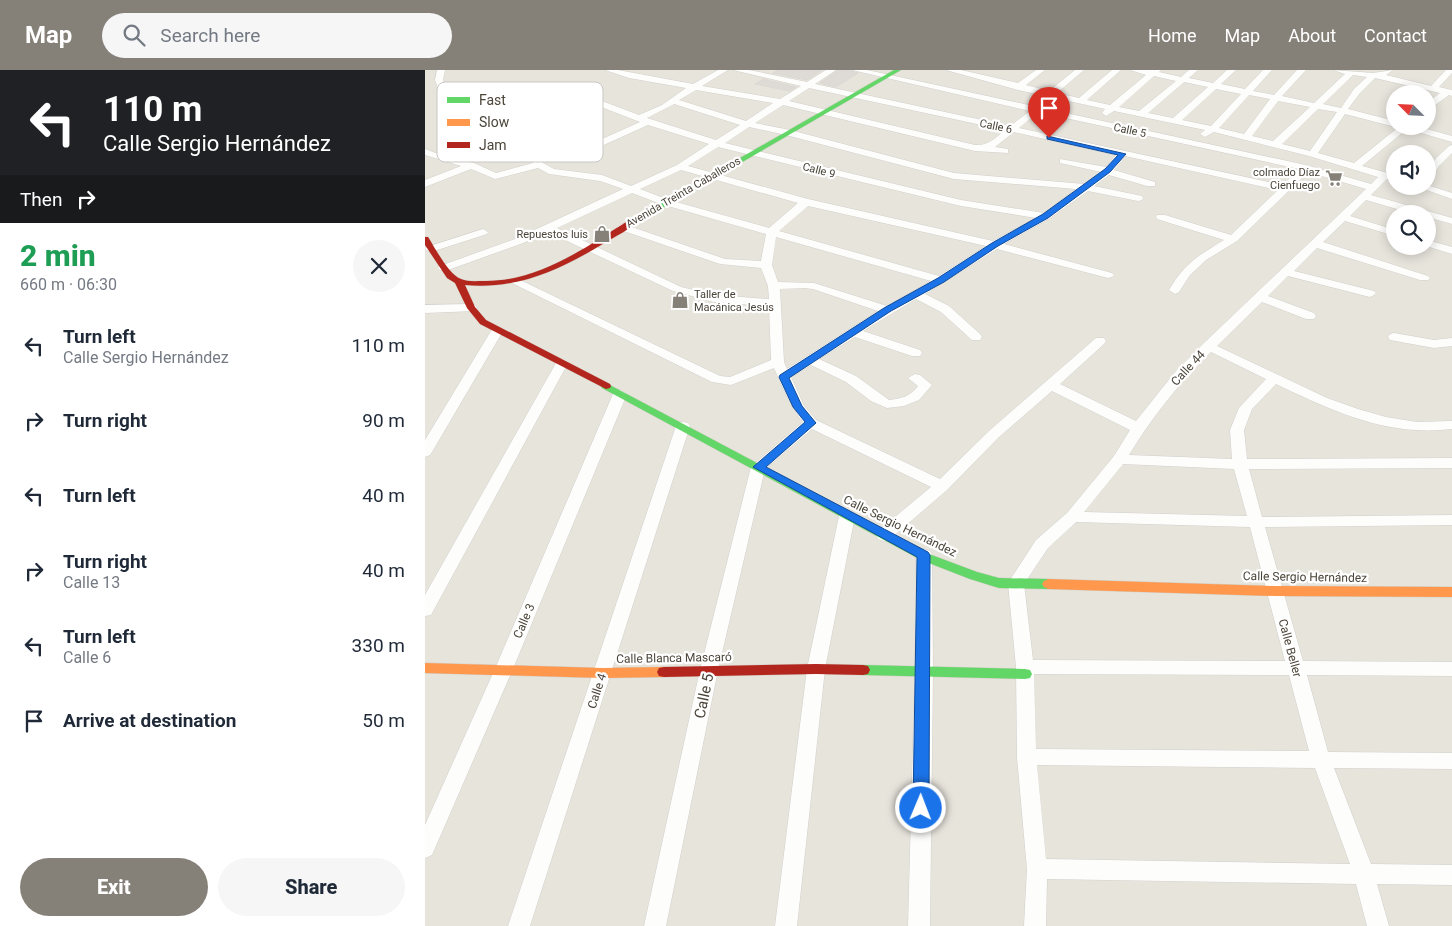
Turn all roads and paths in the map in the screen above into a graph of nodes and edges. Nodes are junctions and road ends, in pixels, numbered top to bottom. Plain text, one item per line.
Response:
1 (609, 70) edge
2 (663, 70) edge
3 (724, 70) edge
4 (737, 70) edge
5 (832, 70) edge
6 (856, 70) edge
7 (898, 70) edge
8 (950, 70) edge
9 (993, 70) edge
10 (1041, 70) edge
11 (1080, 70) edge
12 (1117, 70) edge
13 (1134, 70) edge
14 (1194, 70) edge
15 (1232, 70) edge
16 (1268, 70) edge
17 (1302, 70) edge
18 (1337, 70) edge
19 (1389, 70) edge
20 (1450, 70) edge
21 (1154, 72) edge
22 (1351, 72) junction
23 (1373, 75) junction
24 (887, 76) junction
25 (645, 78) junction
26 (981, 78) junction
27 (1182, 80) junction
28 (807, 85) junction
29 (1416, 85) edge
30 (1215, 86) junction
31 (1436, 86) edge
32 (1018, 87) junction
33 (694, 88) junction
34 (1436, 90) edge
35 (1449, 92) edge
36 (1245, 93) junction
37 (1050, 94) junction
38 (855, 95) junction
39 (1275, 99) junction
40 (671, 101) junction
41 (1080, 101) junction
42 (1436, 101) edge
43 (780, 102) junction
44 (603, 105) edge
45 (1315, 106) junction
46 (1112, 108) junction
47 (1036, 110) junction
48 (1344, 111) junction
49 (823, 113) junction
50 (1141, 114) junction
51 (644, 120) junction
52 (1175, 121) junction
53 (1386, 122) edge
54 (1096, 123) junction
55 (747, 124) junction
56 (1213, 129) junction
57 (1013, 130) junction
58 (787, 132) junction
59 (1436, 134) edge
60 (1394, 135) edge
61 (1246, 138) junction
62 (1452, 138) edge
63 (603, 141) edge
64 (1191, 143) junction
65 (715, 144) junction
66 (1275, 145) junction
67 (984, 148) junction
68 (1452, 148) edge
69 (1005, 151) dead end
70 (425, 152) edge
71 (750, 153) junction
72 (1123, 154) junction
73 (1312, 154) junction
74 (437, 157) edge
75 (1063, 161) dead end
76 (457, 162) edge
77 (538, 162) edge
78 (1436, 164) edge
79 (471, 165) junction
80 (539, 165) junction
81 (680, 167) junction
82 (1355, 167) junction
83 (1306, 168) junction
84 (1108, 170) junction
85 (713, 176) junction
86 (1386, 177) edge
87 (1386, 180) edge
88 (425, 184) edge
89 (1151, 184) dead end
90 (1085, 187) junction
91 (1285, 188) junction
92 (633, 189) junction
93 (1368, 191) junction
94 (1436, 191) edge
95 (1452, 196) edge
96 (1139, 198) dead end
97 (665, 202) junction
98 (806, 202) junction
99 (1404, 205) edge
100 (1045, 216) junction
101 (1161, 217) dead end
102 (1344, 217) junction
103 (1436, 217) edge
104 (1452, 221) edge
105 (622, 227) junction
106 (549, 228) junction
107 (1386, 230) edge
108 (773, 231) junction
109 (483, 232) dead end
110 (1233, 239) junction
111 (428, 244) edge
112 (995, 244) junction
113 (1317, 244) junction
114 (1436, 246) edge
115 (591, 247) junction
116 (1452, 251) edge
117 (766, 265) junction
118 (444, 268) junction
119 (1285, 272) junction
120 (1108, 275) dead end
121 (1423, 278) dead end
122 (941, 280) junction
123 (510, 281) junction
124 (459, 282) junction
125 (774, 286) junction
126 (1175, 290) dead end
127 (1370, 293) dead end
128 (915, 294) junction
129 (1259, 297) junction
130 (776, 303) junction
131 (470, 305) junction
132 (425, 309) edge
133 (887, 310) junction
134 (1310, 316) dead end
135 (497, 331) junction
136 (853, 332) junction
137 (976, 337) dead end
138 (1394, 337) dead end
139 (1100, 340) dead end
140 (1452, 342) edge
141 (1208, 346) junction
142 (916, 353) dead end
143 (810, 360) junction
144 (778, 362) junction
145 (562, 363) junction
146 (783, 377) junction
147 (1275, 377) junction
148 (915, 378) dead end
149 (1051, 385) junction
150 (620, 394) junction
151 (811, 423) junction
152 (1452, 425) edge
153 (683, 426) junction
154 (1138, 428) junction
155 (425, 452) edge
156 (1119, 459) junction
157 (1452, 463) edge
158 (1240, 464) junction
159 (759, 467) junction
160 (942, 486) junction
161 (847, 516) junction
162 (1072, 517) junction
163 (1452, 520) edge
164 (1256, 522) junction
165 (884, 536) junction
166 (923, 555) junction
167 (1017, 583) junction
168 (1275, 591) junction
169 (1452, 592) edge
170 (425, 610) edge
171 (1295, 667) junction
172 (425, 668) edge
173 (816, 669) junction
174 (1452, 669) edge
175 (709, 670) junction
176 (924, 671) junction
177 (1025, 671) junction
178 (503, 672) junction
179 (603, 673) junction
180 (1027, 757) junction
181 (1321, 759) junction
182 (1452, 761) edge
183 (425, 848) edge
184 (1037, 869) junction
185 (1364, 874) junction
186 (1452, 875) edge
187 (519, 926) edge
188 (655, 926) edge
189 (786, 926) edge
190 (919, 926) edge
191 (1035, 926) edge
192 (1378, 926) edge

1 - 25 street
2 - 25 street
3 - 33 street
4 - 28 street, Calle 6
5 - 28 street
6 - 24 street, Calle 5
7 - 24 street, Avenida Treinta Caballeros
8 - 26 street
9 - 26 street
10 - 32 street
11 - 37 street
12 - 41 street
13 - 21 street
14 - 27 street
15 - 30 street
16 - 36 street
17 - 39 street
18 - 22 street
19 - 23 street
20 - 31 street
21 - 27 street
21 - 46 street
22 - 23 street
22 - 45 street
23 - 29 street
23 - 48 street
24 - 38 street, Avenida Treinta Caballeros
24 - 47 street, Calle 5
25 - 33 street
26 - 32 street
27 - 30 street
27 - 50 street
28 - 38 street, Calle 6
28 - 43 street
30 - 36 street
30 - 52 street
32 - 37 street
33 - 40 street
33 - 43 street
34 - 35 street
35 - 42 street
36 - 39 street
36 - 56 street
37 - 41 street
38 - 49 street, Avenida Treinta Caballeros
38 - 57 street, Calle 6
39 - 45 street
39 - 61 street
40 - 51 street
40 - 55 street
41 - 46 street
43 - 49 street
43 - 55 street
44 - 51 street, Calle 9
45 - 48 street
45 - 66 street
46 - 50 street
46 - 54 street
47 - 54 street, Calle 5
47 - 57 street
48 - 53 street
48 - 73 street
49 - 58 street, Avenida Treinta Caballeros
49 - 67 street
50 - 52 street
51 - 63 street
51 - 65 street, Calle 9
52 - 56 street
54 - 64 street, Calle 5
55 - 58 street
55 - 65 street
56 - 61 street
56 - 64 street
57 - 67 street
57 - 72 street, Calle 6
58 - 71 street, Avenida Treinta Caballeros
58 - 90 street
59 - 62 street
60 - 82 street
61 - 66 street
64 - 83 street, Calle 5
65 - 71 street, Calle 9
65 - 81 street
66 - 73 street
67 - 69 street
68 - 78 street
70 - 74 street
71 - 85 street, Avenida Treinta Caballeros
71 - 100 street, Calle 9
72 - 84 street
72 - 91 street, Calle 6
73 - 82 street
75 - 84 street
76 - 79 street
77 - 80 street
79 - 80 street
79 - 88 street
80 - 92 street
81 - 85 street
81 - 92 street
82 - 86 street
83 - 91 street
83 - 93 street, Calle 5
84 - 89 street
84 - 90 street
85 - 97 street, Avenida Treinta Caballeros
85 - 98 street
87 - 93 street, Calle 44
90 - 96 street
90 - 100 street
91 - 110 street
92 - 97 street
92 - 106 street
93 - 99 street, Calle 5
93 - 102 street, Calle 44
94 - 95 street
97 - 105 street, Avenida Treinta Caballeros
97 - 108 street
98 - 108 street
98 - 112 street
100 - 112 street
101 - 110 street
102 - 107 street
102 - 113 street, Calle 44
103 - 104 street, Calle 5
105 - 115 street, Avenida Treinta Caballeros
105 - 117 street
106 - 115 street
106 - 118 street
108 - 117 street
108 - 122 street
109 - 111 street
110 - 126 street
111 - 118 street, Calle Sergio Hernández
112 - 120 street
112 - 122 street
113 - 119 street, Calle 44
113 - 121 street
114 - 116 street
115 - 123 street, Avenida Treinta Caballeros
115 - 130 street
117 - 125 street
118 - 124 street, Calle Sergio Hernández
119 - 127 street
119 - 129 street, Calle 44
122 - 128 street
123 - 124 street, Avenida Treinta Caballeros
123 - 131 street
123 - 144 street
124 - 131 street, Calle Sergio Hernández
125 - 130 street
125 - 133 street
128 - 133 street
128 - 137 street
129 - 134 street
129 - 141 street, Calle 44
130 - 144 street
131 - 132 street
131 - 135 street, Calle Sergio Hernández
133 - 136 street
135 - 145 street, Calle Sergio Hernández
135 - 155 street
136 - 142 street
136 - 143 street
138 - 140 street
139 - 149 street
141 - 147 street
141 - 154 street, Calle 44
143 - 146 street
143 - 148 street
144 - 146 street
145 - 150 street, Calle Sergio Hernández
145 - 170 street
146 - 151 street
147 - 152 street
147 - 158 street, Calle Beller
149 - 154 street
149 - 160 street
150 - 153 street, Calle Sergio Hernández
150 - 178 street, Calle 3
151 - 159 street
151 - 160 street
153 - 159 street, Calle Sergio Hernández
153 - 179 street, Calle 4
154 - 156 street, Calle 44
156 - 158 street
156 - 162 street, Calle 44
157 - 158 street
158 - 164 street, Calle Beller
159 - 161 street, Calle Sergio Hernández
159 - 175 street, Calle 5
160 - 165 street
161 - 165 street, Calle Sergio Hernández
161 - 173 street
162 - 164 street
162 - 167 street, Calle 44
163 - 164 street
164 - 168 street, Calle Beller
165 - 166 street, Calle Sergio Hernández
166 - 167 street, Calle Sergio Hernández
166 - 176 street
167 - 168 street, Calle Sergio Hernández
167 - 177 street
168 - 169 street, Calle Sergio Hernández
168 - 171 street, Calle Beller
171 - 174 street
171 - 177 street
171 - 181 street, Calle Beller
172 - 178 street, Calle Blanca Mascaró
173 - 175 street, Calle Blanca Mascaró
173 - 176 street, Calle Blanca Mascaró
173 - 189 street
175 - 179 street, Calle Blanca Mascaró
175 - 188 street, Calle 5
176 - 177 street, Calle Blanca Mascaró
176 - 190 street
177 - 180 street
178 - 179 street, Calle Blanca Mascaró
178 - 183 street, Calle 3
179 - 187 street, Calle 4
180 - 181 street
180 - 184 street
181 - 182 street
181 - 185 street, Calle Beller
184 - 185 street
184 - 191 street
185 - 186 street
185 - 192 street, Calle Beller

